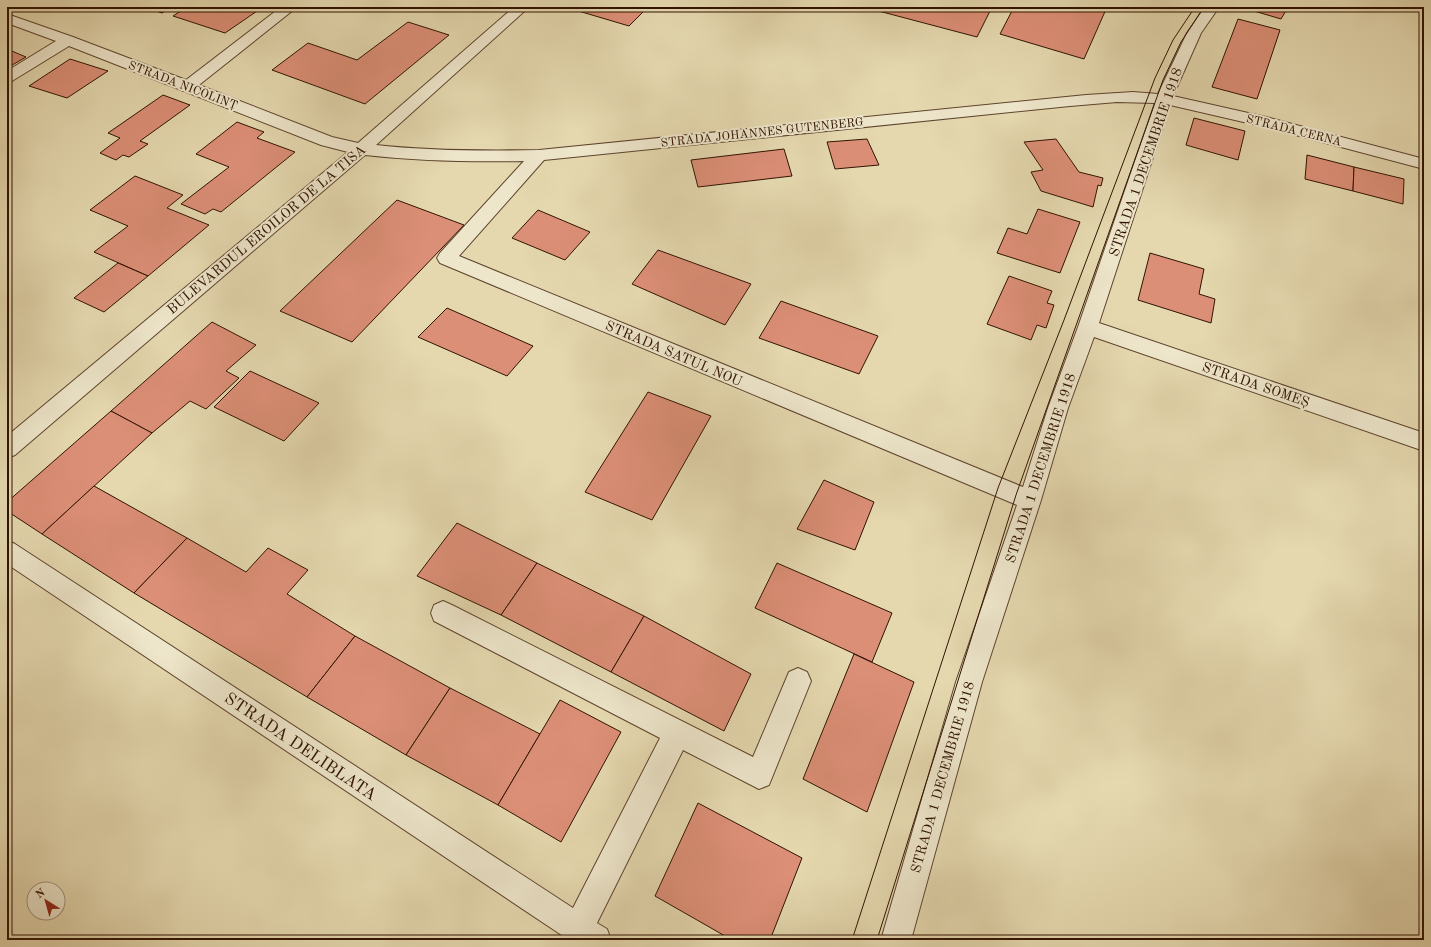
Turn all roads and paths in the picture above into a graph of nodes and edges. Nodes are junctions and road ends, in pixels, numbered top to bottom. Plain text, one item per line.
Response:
1 (290, 7) edge
2 (522, 7) edge
3 (1212, 7) edge
4 (7, 18) edge
5 (68, 40) junction
6 (7, 78) edge
7 (187, 87) junction
8 (1164, 99) junction
9 (359, 149) junction
10 (540, 155) junction
11 (1424, 164) edge
12 (1088, 327) junction
13 (1424, 442) edge
14 (7, 449) edge
15 (1030, 500) junction
16 (7, 551) edge
17 (443, 613) dead end
18 (798, 681) dead end
19 (677, 733) junction
20 (587, 935) edge
21 (896, 940) edge

1 - 7 street
2 - 9 street, BULEVARDUL EROILOR DE LA TISA
3 - 8 street, STRADA 1 DECEMBRIE 1918
4 - 5 street, STRADA NICOLINȚ
5 - 6 street
5 - 7 street, STRADA NICOLINȚ
7 - 9 street, STRADA NICOLINȚ
8 - 10 street, STRADA JOHANNES GUTENBERG
8 - 11 street, STRADA CERNA
8 - 12 street, STRADA 1 DECEMBRIE 1918
9 - 10 street, STRADA JOHANNES GUTENBERG
9 - 14 street, BULEVARDUL EROILOR DE LA TISA
10 - 15 street, STRADA SATUL NOU
12 - 13 street, STRADA SOMEȘ
12 - 15 street, STRADA 1 DECEMBRIE 1918
15 - 21 street, STRADA 1 DECEMBRIE 1918
16 - 20 street, STRADA DELIBLATA
17 - 19 street
18 - 19 street
19 - 20 street

